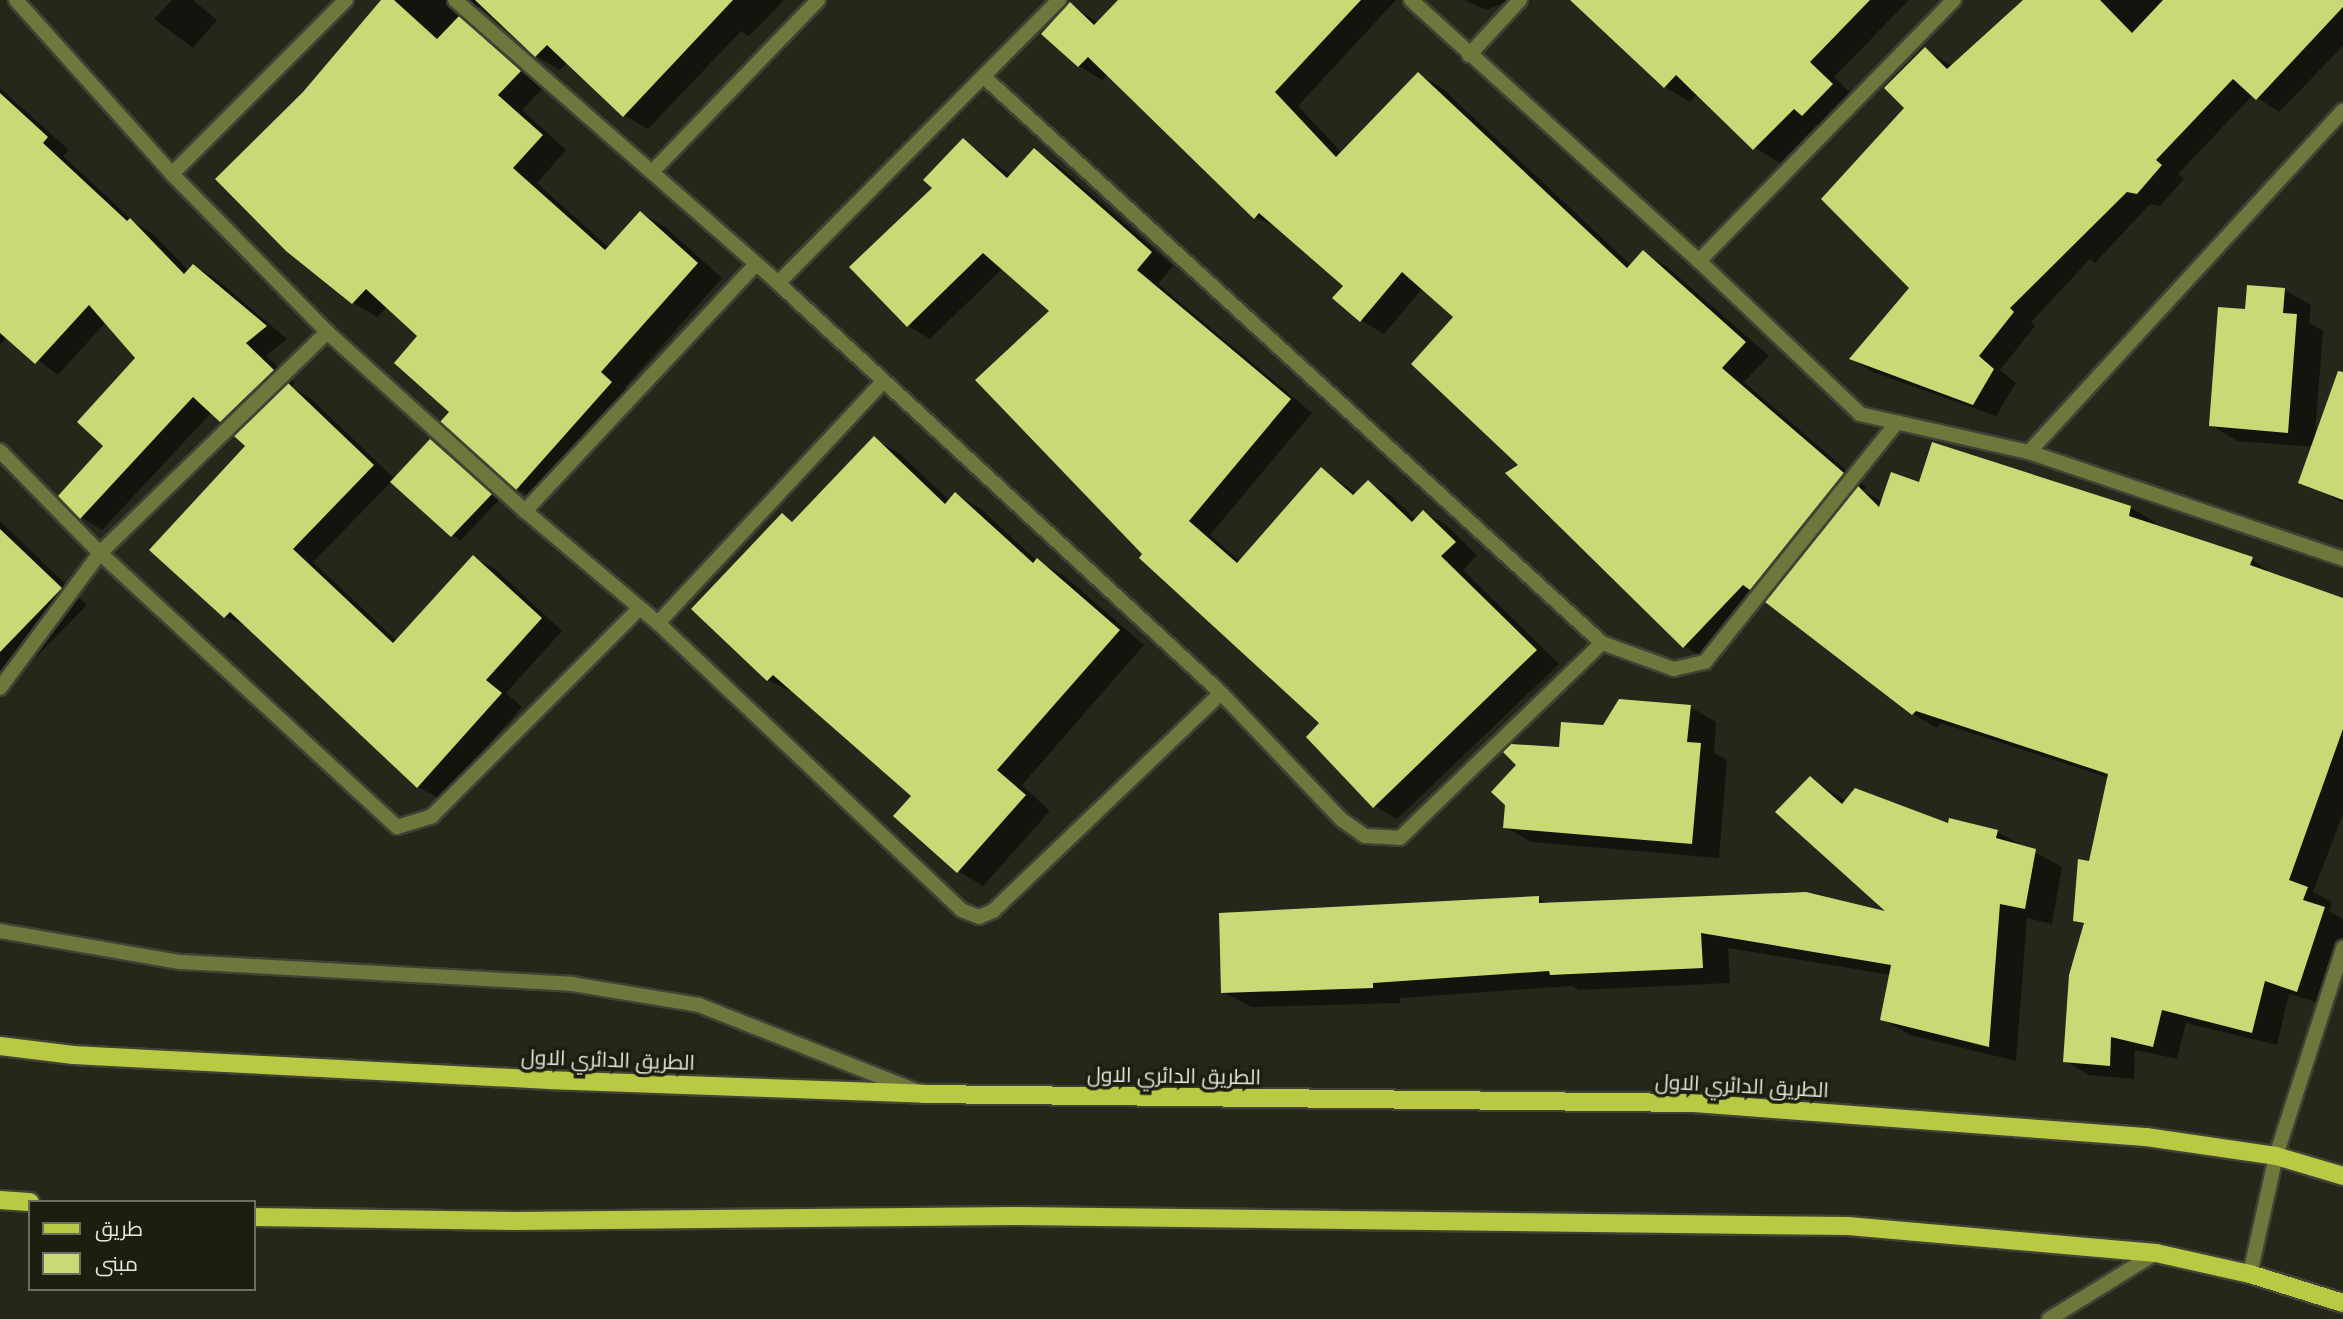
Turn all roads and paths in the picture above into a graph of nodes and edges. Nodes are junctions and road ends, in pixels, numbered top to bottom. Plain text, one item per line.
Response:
1 (16, 0) edge
2 (346, 0) edge
3 (455, 0) edge
4 (818, 0) edge
5 (1059, 0) edge
6 (1411, 0) edge
7 (1520, 0) edge
8 (1955, 0) edge
9 (1469, 55) junction
10 (983, 76) junction
11 (2343, 111) edge
12 (652, 172) junction
13 (172, 174) junction
14 (1699, 261) junction
15 (754, 266) junction
16 (778, 283) junction
17 (327, 332) junction
18 (881, 383) junction
19 (1897, 422) junction
20 (0, 451) edge
21 (2029, 452) junction
22 (525, 511) junction
23 (100, 553) junction
24 (2343, 559) edge
25 (639, 609) junction
26 (658, 623) junction
27 (1602, 643) junction
28 (0, 688) edge
29 (1221, 693) junction
30 (0, 931) edge
31 (2343, 948) edge
32 (0, 1046) edge
33 (923, 1094) junction
34 (2276, 1156) junction
35 (2343, 1176) edge
36 (0, 1200) edge
37 (28, 1202) edge
38 (256, 1217) edge
39 (2156, 1254) junction
40 (2250, 1274) junction
41 (2343, 1303) edge
42 (2049, 1319) edge

1 - 13 street
2 - 13 street
3 - 12 street
4 - 12 street
5 - 10 street
6 - 9 street
7 - 9 street
8 - 14 street
9 - 14 street
10 - 16 street
10 - 27 street
11 - 21 street
12 - 15 street
13 - 17 street
14 - 19 street
15 - 16 street
15 - 22 street
16 - 18 street
17 - 22 street
17 - 23 street
18 - 26 street
18 - 29 street
19 - 21 street
19 - 27 street
20 - 23 street
21 - 24 street
22 - 25 street
23 - 25 street
23 - 28 street
25 - 26 street
26 - 29 street
27 - 29 street
30 - 33 street
31 - 34 street
32 - 33 main road, الطريق الدائري الاول
33 - 34 main road, الطريق الدائري الاول
34 - 35 main road, الطريق الدائري الاول
34 - 40 street
36 - 37 main road
38 - 39 main road
39 - 40 main road
39 - 42 street
40 - 41 main road

